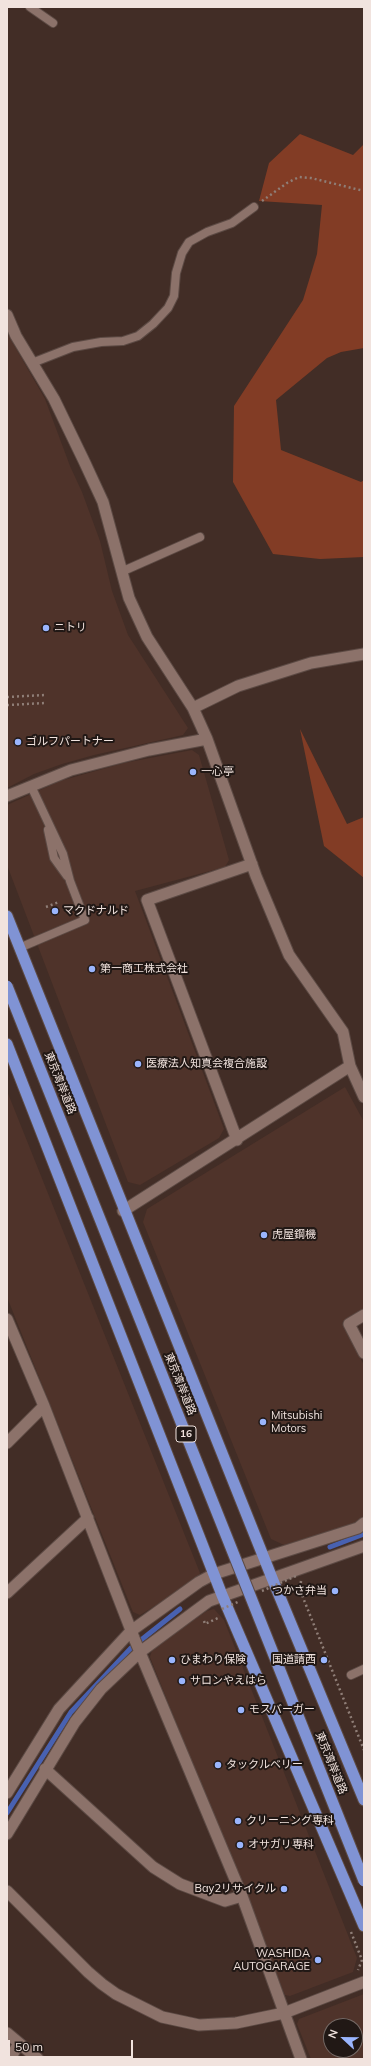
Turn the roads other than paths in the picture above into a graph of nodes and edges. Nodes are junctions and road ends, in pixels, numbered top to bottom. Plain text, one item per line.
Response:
1 (30, 7) edge
2 (53, 23) dead end
3 (254, 207) road end
4 (7, 315) edge
5 (32, 363) junction
6 (200, 537) dead end
7 (122, 572) junction
8 (364, 654) edge
9 (193, 708) junction
10 (207, 739) junction
11 (30, 786) junction
12 (7, 796) edge
13 (252, 864) junction
14 (7, 916) edge
15 (19, 948) junction
16 (7, 986) edge
17 (7, 1044) edge
18 (7, 1060) edge
19 (350, 1066) junction
20 (364, 1097) edge
21 (237, 1140) junction
22 (124, 1211) junction
23 (364, 1315) edge
24 (7, 1319) edge
25 (364, 1352) edge
26 (44, 1406) junction
27 (7, 1443) edge
28 (88, 1518) junction
29 (364, 1523) edge
30 (364, 1546) edge
31 (264, 1559) junction
32 (214, 1574) junction
33 (272, 1578) junction
34 (7, 1593) edge
35 (222, 1595) junction
36 (136, 1642) junction
37 (364, 1669) edge
38 (351, 1675) dead end
39 (45, 1769) junction
40 (7, 1794) edge
41 (364, 1800) edge
42 (7, 1834) edge
43 (364, 1881) edge
44 (7, 1891) edge
45 (242, 1896) junction
46 (364, 1926) edge
47 (364, 1982) edge
48 (284, 2013) junction
49 (7, 2032) edge
50 (19, 2044) junction
51 (10, 2059) edge
52 (38, 2059) edge
53 (301, 2059) edge

1 - 2 lane
3 - 5 lane
4 - 5 street
5 - 7 street
6 - 7 lane
7 - 9 street
8 - 9 street
9 - 10 street
10 - 11 street
10 - 13 street
11 - 12 street
11 - 15 lane
13 - 19 street
13 - 21 street
14 - 15 highway, 東京湾岸道路 / 16
15 - 22 highway, 東京湾岸道路 / 16
16 - 43 highway, 東京湾岸道路 / 16, bridge
17 - 32 highway, 16
18 - 32 highway, 16
19 - 20 street
19 - 21 street
21 - 22 street
22 - 31 highway, 東京湾岸道路 / 16
23 - 25 street
24 - 26 street
26 - 27 street
26 - 28 street
28 - 34 street
28 - 36 street
29 - 31 street
30 - 33 street
31 - 32 street
31 - 33 highway, 東京湾岸道路 / 16
32 - 35 highway, 16
32 - 36 street
33 - 35 street
33 - 41 highway, 東京湾岸道路 / 16
35 - 36 street
35 - 46 highway, 16
36 - 39 street
36 - 40 street
36 - 45 street
37 - 38 lane
39 - 42 street
39 - 45 street
44 - 48 street
45 - 48 street
47 - 48 street
48 - 53 street
49 - 50 street
50 - 51 street
50 - 52 street

